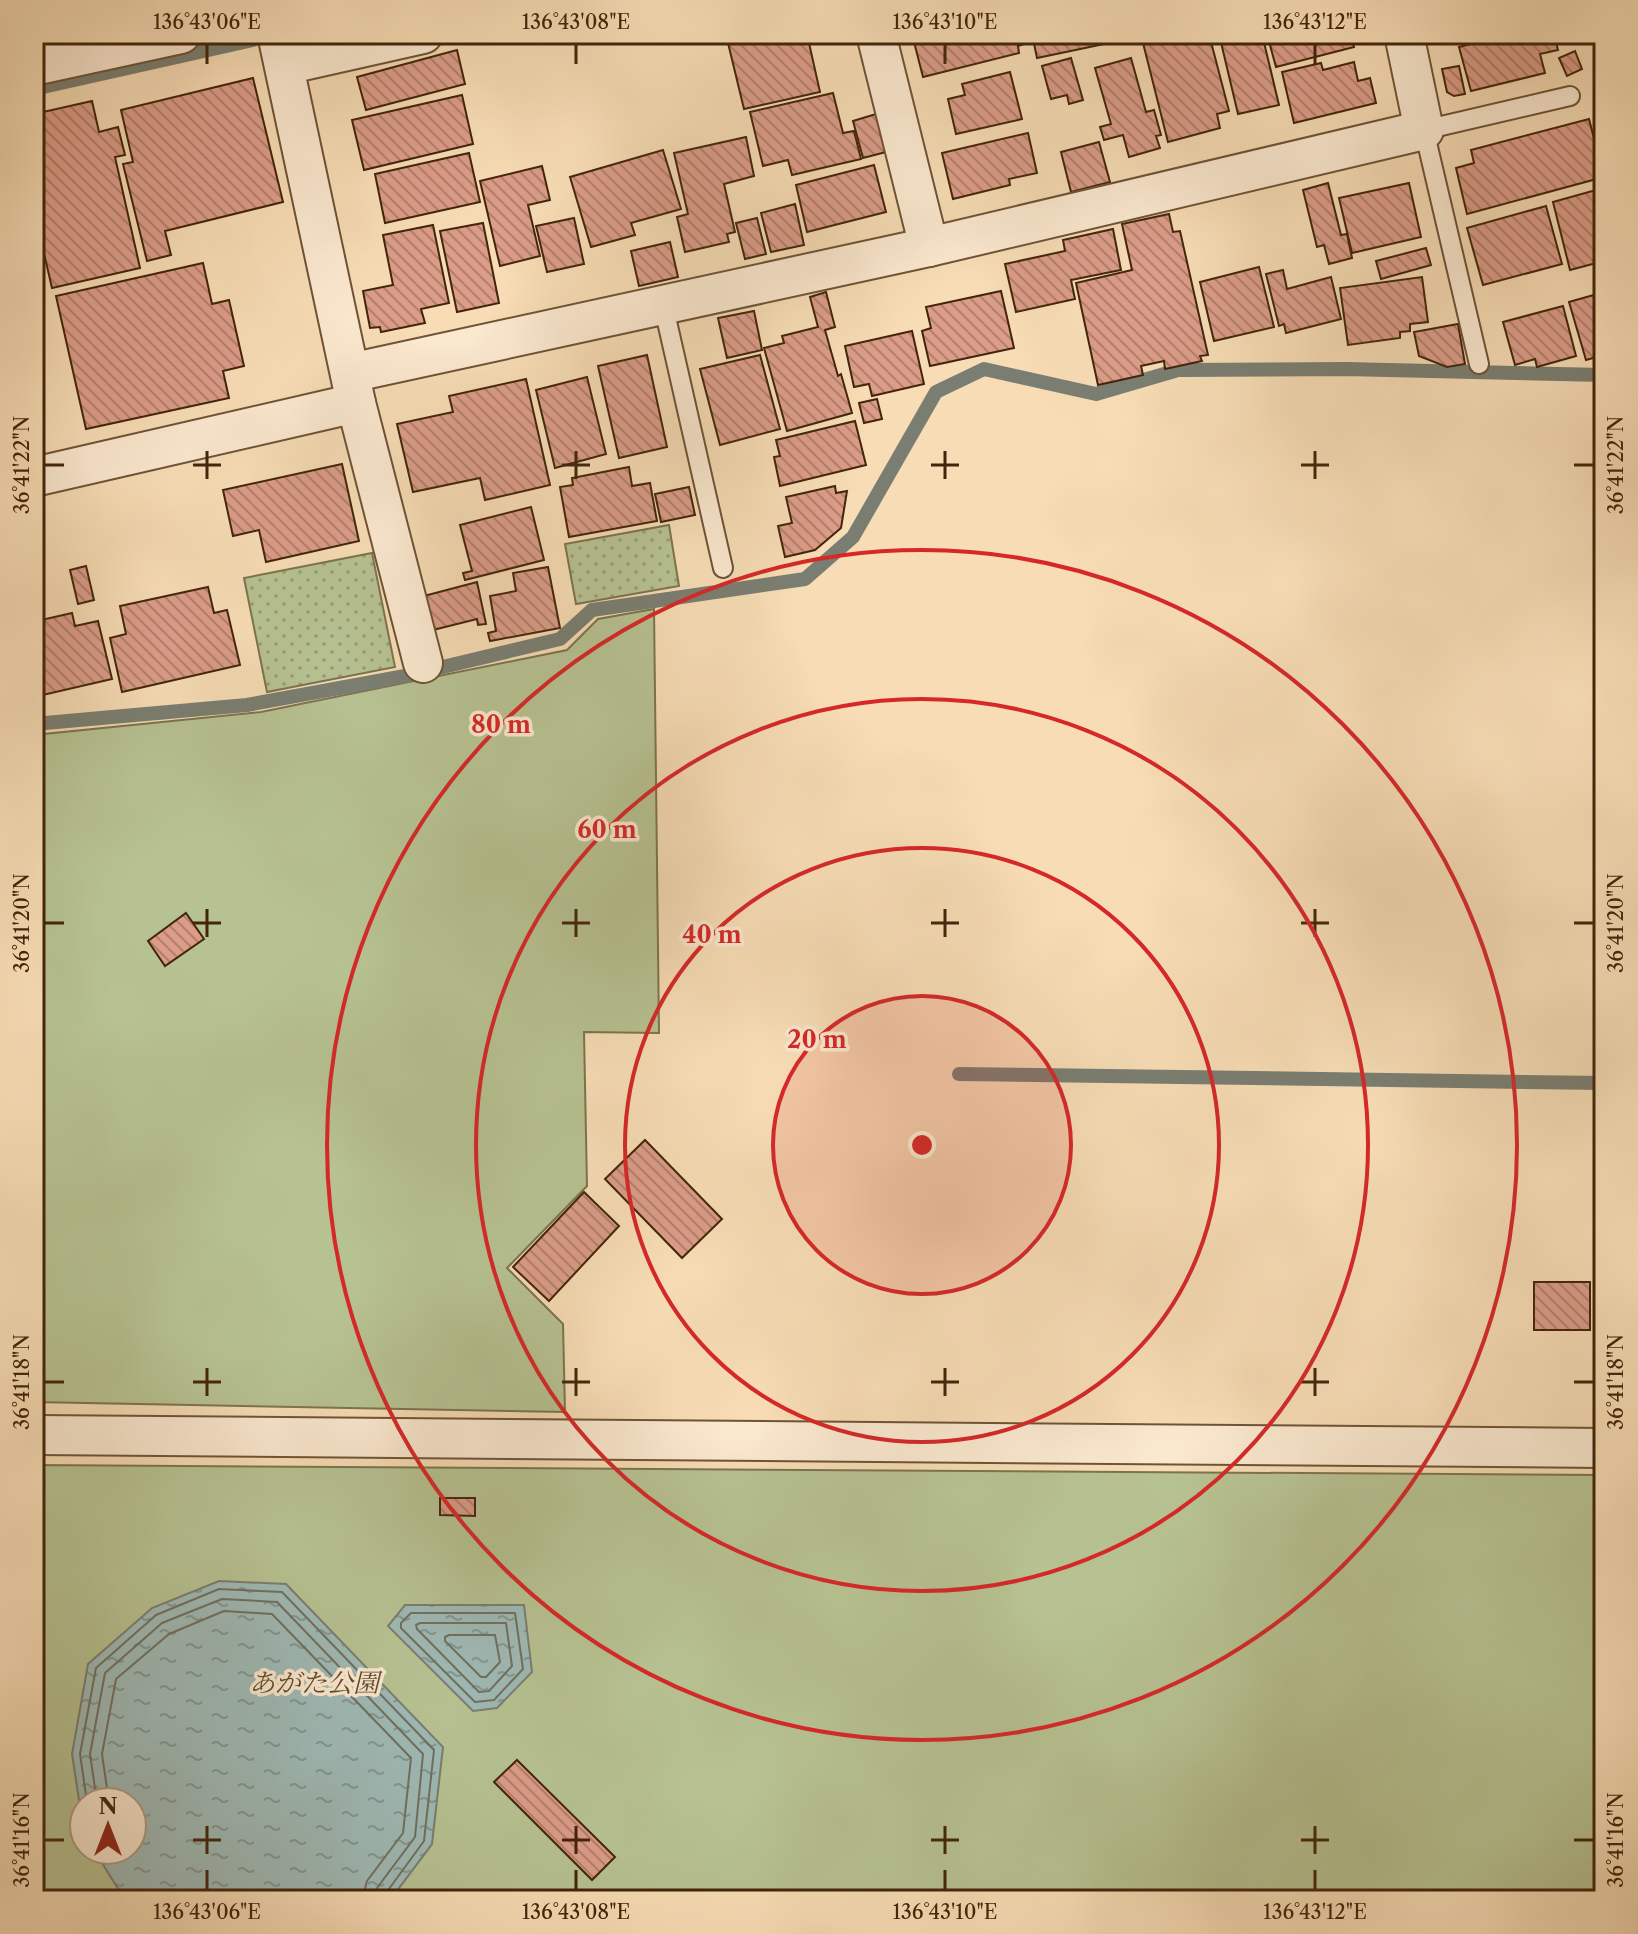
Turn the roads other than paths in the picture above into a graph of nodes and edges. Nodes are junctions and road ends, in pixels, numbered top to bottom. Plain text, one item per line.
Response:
1 (181, 34) edge
2 (423, 34) edge
3 (876, 34) edge
4 (1404, 34) edge
5 (281, 50) edge
6 (34, 66) edge
7 (1570, 96) dead end
8 (1424, 130) junction
9 (929, 247) junction
10 (663, 304) junction
11 (1479, 364) dead end
12 (353, 388) junction
13 (34, 477) edge
14 (723, 568) dead end
15 (426, 671) dead end
16 (34, 1435) edge
17 (1604, 1448) edge

1 - 6 street
2 - 5 street
3 - 9 street
4 - 8 street
5 - 12 street
7 - 8 lane
8 - 9 street
8 - 11 lane
9 - 10 street
10 - 12 street
10 - 14 lane
12 - 13 street
12 - 15 street
16 - 17 street

